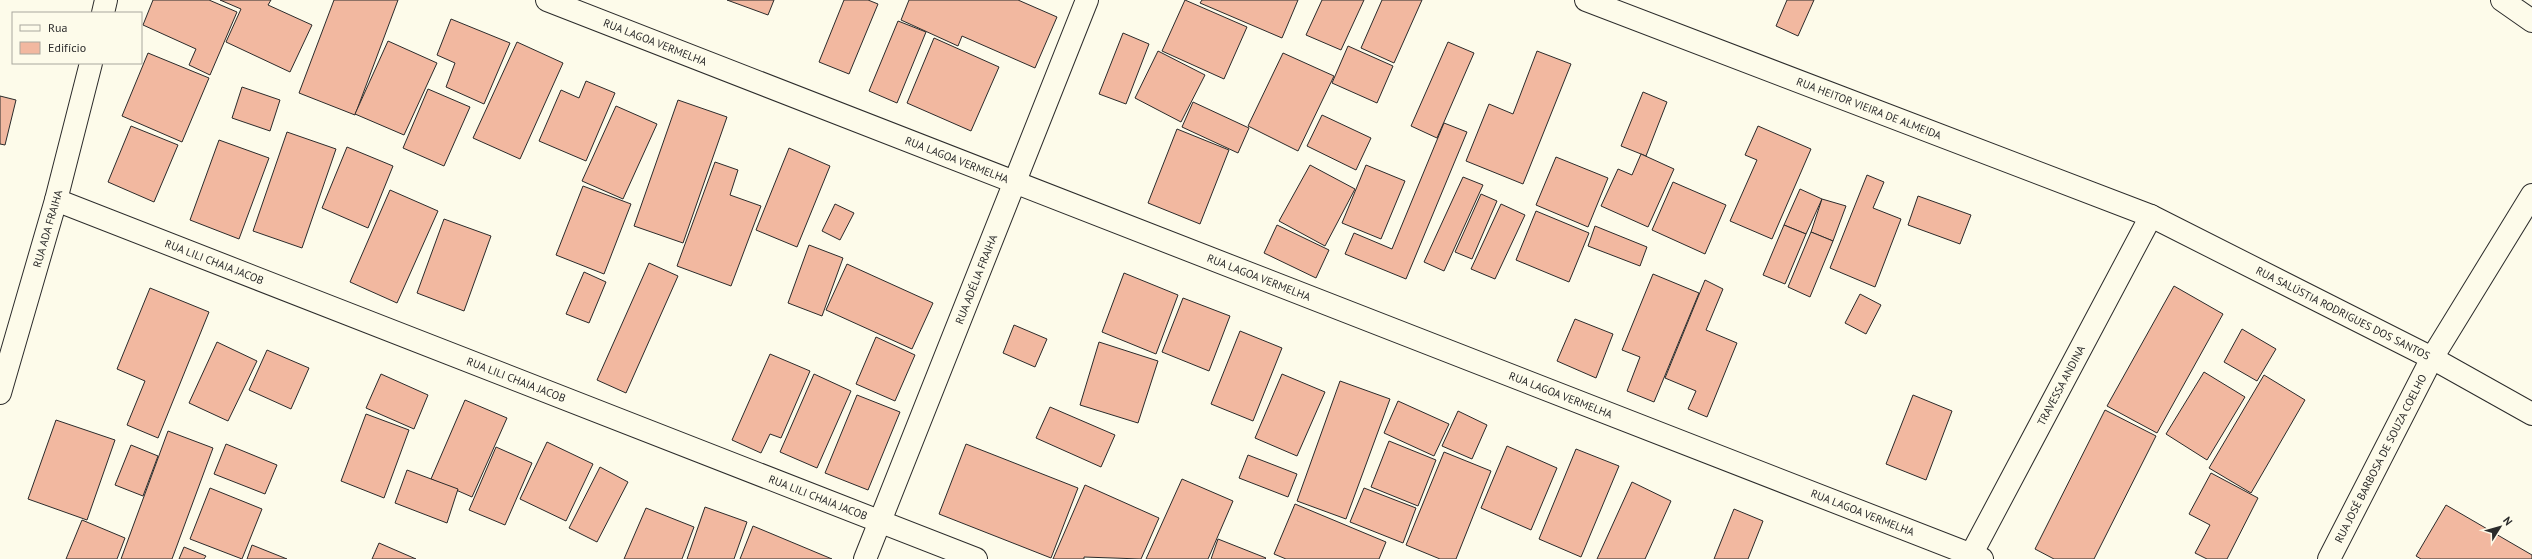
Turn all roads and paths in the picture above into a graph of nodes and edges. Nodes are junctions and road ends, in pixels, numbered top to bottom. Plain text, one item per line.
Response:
1 (106, 0) edge
2 (547, 0) edge
3 (1086, 0) edge
4 (1586, 0) edge
5 (2502, 0) edge
6 (103, 12) edge
7 (2532, 21) edge
8 (91, 64) edge
9 (1014, 183) junction
10 (2532, 195) edge
11 (56, 200) junction
12 (2151, 216) junction
13 (2432, 358) junction
14 (0, 393) edge
15 (2532, 414) edge
16 (878, 520) junction
17 (1976, 557) edge
18 (865, 559) edge
19 (976, 559) edge
20 (2329, 559) edge

1 - 6 street
2 - 9 street, RUA LAGOA VERMELHA
3 - 9 street, RUA ADÉLIA FRAIHA
4 - 12 street, RUA HEITOR VIEIRA DE ALMEIDA
5 - 7 street
8 - 11 street, RUA ADA FRAIHA
9 - 16 street, RUA ADÉLIA FRAIHA
9 - 17 street, RUA LAGOA VERMELHA
10 - 13 street, RUA JOSÉ BARBOSA DE SOUZA COELHO
11 - 14 street, RUA ADA FRAIHA
11 - 16 street, RUA LILI CHAIA JACOB
12 - 13 street, RUA SALÚSTIA RODRIGUES DOS SANTOS
12 - 17 street, TRAVESSA ANDINA
13 - 15 street, RUA SALÚSTIA RODRIGUES DOS SANTOS
13 - 20 street, RUA JOSÉ BARBOSA DE SOUZA COELHO
16 - 18 street, RUA ADÉLIA FRAIHA
16 - 19 street, RUA LILI CHAIA JACOB

